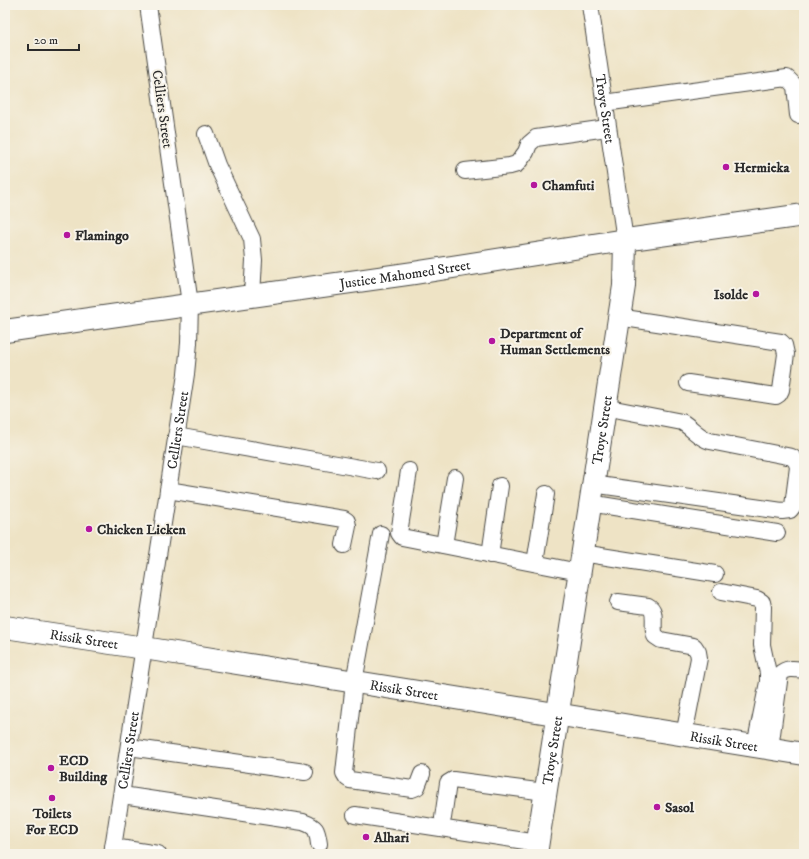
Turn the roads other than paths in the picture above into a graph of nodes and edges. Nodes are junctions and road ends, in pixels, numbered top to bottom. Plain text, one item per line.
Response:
1 (148, 5) edge
2 (590, 5) edge
3 (604, 103) junction
4 (798, 115) dead end
5 (608, 128) junction
6 (206, 134) dead end
7 (465, 171) dead end
8 (804, 215) edge
9 (625, 240) junction
10 (252, 296) junction
11 (190, 304) junction
12 (618, 317) junction
13 (5, 331) edge
14 (688, 383) dead end
15 (604, 407) junction
16 (176, 436) junction
17 (409, 471) dead end
18 (377, 472) dead end
19 (455, 478) dead end
20 (500, 486) dead end
21 (168, 490) junction
22 (591, 493) junction
23 (546, 494) dead end
24 (777, 533) dead end
25 (381, 534) dead end
26 (344, 545) dead end
27 (444, 545) junction
28 (490, 555) junction
29 (580, 562) junction
30 (535, 564) junction
31 (715, 574) dead end
32 (721, 592) dead end
33 (618, 602) dead end
34 (5, 627) edge
35 (144, 648) junction
36 (804, 670) edge
37 (354, 682) junction
38 (557, 714) junction
39 (684, 735) junction
40 (129, 747) junction
41 (762, 747) junction
42 (804, 754) edge
43 (305, 772) dead end
44 (422, 774) dead end
45 (545, 792) junction
46 (122, 795) junction
47 (355, 815) dead end
48 (443, 818) dead end
49 (319, 844) dead end
50 (537, 848) edge
51 (113, 850) edge
52 (158, 854) edge

1 - 11 street, Celliers Street
2 - 3 street, Troye Street
3 - 4 street
3 - 5 street, Troye Street
5 - 7 street
5 - 9 street, Troye Street
6 - 10 street
8 - 9 main road, Justice Mahomed Street
9 - 10 main road, Justice Mahomed Street
9 - 12 main road, Troye Street
10 - 11 main road, Justice Mahomed Street
11 - 13 main road, Justice Mahomed Street
11 - 16 street, Celliers Street
12 - 14 street
12 - 15 main road, Troye Street
15 - 22 main road, Troye Street
15 - 22 street
16 - 18 street
16 - 21 street, Celliers Street
17 - 27 street
19 - 27 street
20 - 28 street
21 - 26 street
21 - 35 street, Celliers Street
22 - 24 street
22 - 29 main road, Troye Street
23 - 30 street
25 - 37 street
27 - 28 street
28 - 30 street
29 - 30 street
29 - 31 street
29 - 38 main road, Troye Street
32 - 41 street
33 - 39 street
34 - 35 main road, Rissik Street
35 - 37 main road, Rissik Street
35 - 40 street, Celliers Street
36 - 41 street
37 - 38 main road, Rissik Street
37 - 44 street
38 - 39 main road, Rissik Street
38 - 45 main road, Troye Street
39 - 41 main road, Rissik Street
40 - 43 street
40 - 46 street, Celliers Street
41 - 42 main road, Rissik Street
45 - 48 street
45 - 50 main road, Troye Street
46 - 49 street
46 - 51 street, Celliers Street
47 - 50 street
51 - 52 street

